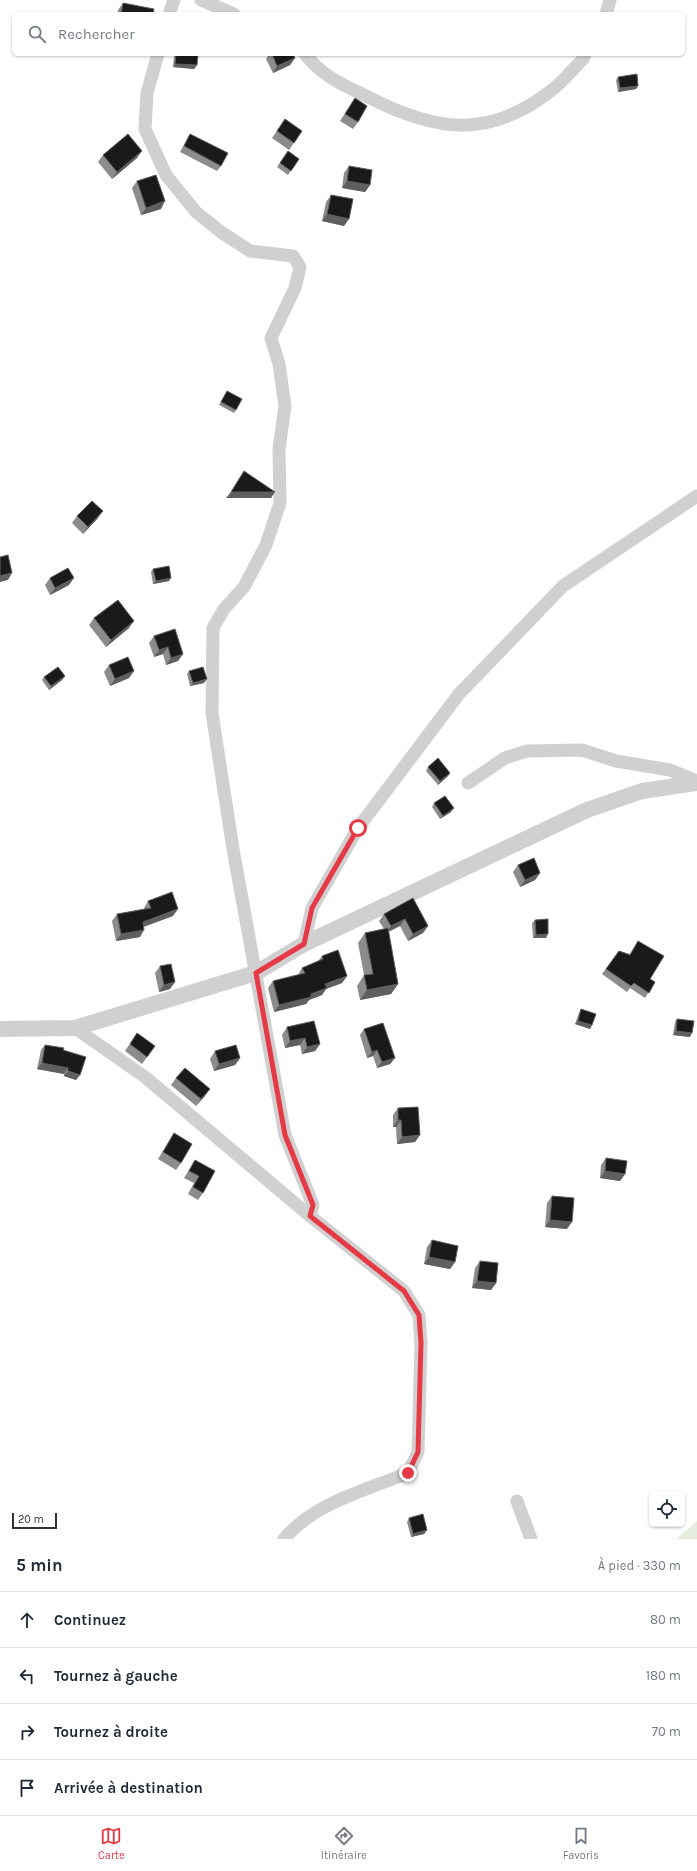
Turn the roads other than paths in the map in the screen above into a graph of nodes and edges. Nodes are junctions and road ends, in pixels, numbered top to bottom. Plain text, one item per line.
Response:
1 (174, 0) edge
2 (201, 0) edge
3 (610, 0) edge
4 (170, 12) edge
5 (229, 12) edge
6 (607, 12) edge
7 (157, 56) edge
8 (307, 56) edge
9 (584, 56) edge
10 (697, 496) edge
11 (697, 782) edge
12 (468, 783) dead end
13 (304, 944) junction
14 (256, 973) junction
15 (75, 1028) junction
16 (0, 1029) edge
17 (310, 1216) junction
18 (517, 1500) dead end
19 (284, 1539) edge
20 (530, 1539) edge

1 - 4 street
2 - 5 street
3 - 6 street
7 - 14 street
8 - 9 street
10 - 13 street
11 - 12 street
11 - 13 street
13 - 14 street
14 - 15 street
14 - 17 street
15 - 16 street
15 - 17 street
17 - 19 street
18 - 20 street

